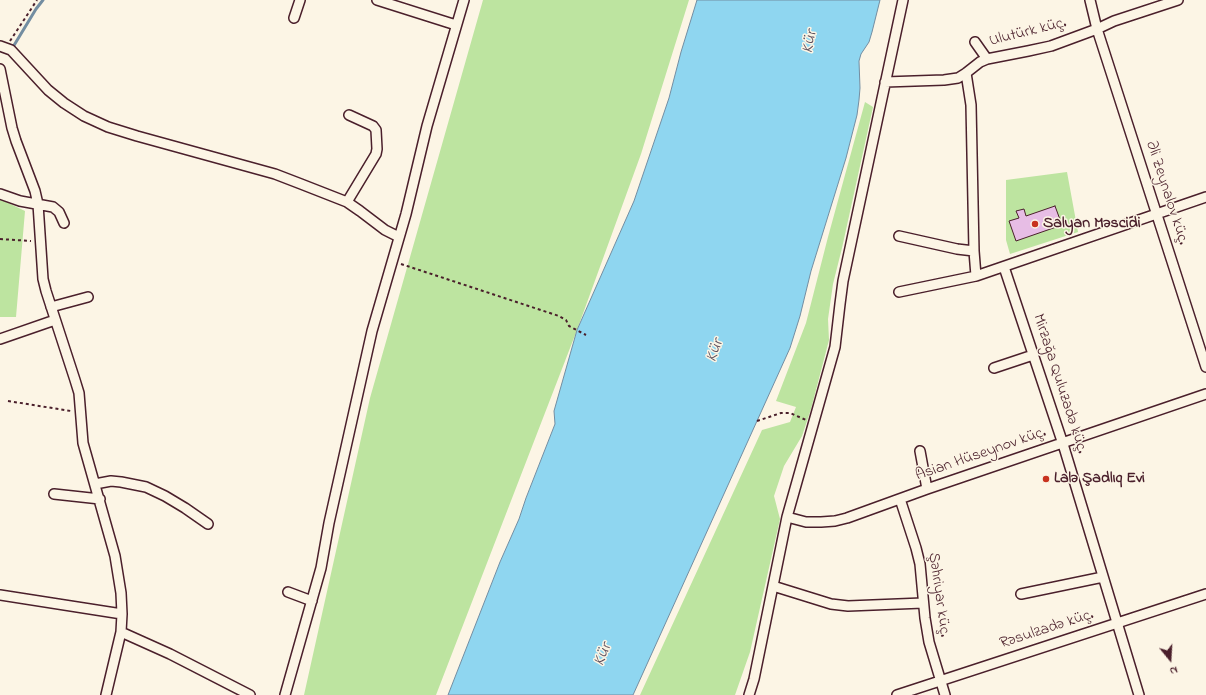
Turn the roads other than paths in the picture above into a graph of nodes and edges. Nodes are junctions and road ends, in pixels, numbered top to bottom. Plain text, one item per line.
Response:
1 (300, 0) edge
2 (377, 0) edge
3 (464, 0) edge
4 (903, 0) edge
5 (1090, 0) edge
6 (1178, 0) edge
7 (294, 18) dead end
8 (456, 25) junction
9 (1097, 29) junction
10 (975, 42) dead end
11 (2, 47) edge
12 (987, 59) junction
13 (0, 69) edge
14 (966, 73) junction
15 (885, 82) junction
16 (349, 115) dead end
17 (0, 194) edge
18 (1206, 197) edge
19 (347, 202) junction
20 (38, 204) junction
21 (1156, 213) junction
22 (64, 223) dead end
23 (899, 236) dead end
24 (399, 237) junction
25 (974, 251) junction
26 (1004, 267) junction
27 (976, 276) junction
28 (899, 292) dead end
29 (88, 297) dead end
30 (51, 307) junction
31 (55, 320) junction
32 (0, 339) edge
33 (1033, 355) junction
34 (1206, 367) edge
35 (994, 368) dead end
36 (1206, 394) edge
37 (1063, 444) junction
38 (920, 451) dead end
39 (95, 484) junction
40 (926, 489) junction
41 (54, 494) dead end
42 (100, 499) junction
43 (900, 499) junction
44 (787, 517) junction
45 (208, 524) dead end
46 (1103, 577) junction
47 (773, 586) junction
48 (288, 592) dead end
49 (1022, 594) dead end
50 (1206, 594) edge
51 (0, 595) edge
52 (312, 600) junction
53 (923, 603) junction
54 (122, 614) junction
55 (1117, 623) junction
56 (121, 632) junction
57 (940, 681) junction
58 (106, 695) edge
59 (250, 695) edge
60 (285, 695) edge
61 (749, 695) edge
62 (897, 695) edge
63 (945, 695) edge
64 (1139, 695) edge

1 - 7 street
2 - 8 street
3 - 8 street
4 - 15 street
5 - 9 street, Əli Zeynalov küç.
6 - 9 street, Ulutürk küç.
8 - 24 street
9 - 12 street, Ulutürk küç.
9 - 21 street, Əli Zeynalov küç.
10 - 12 street
11 - 19 street
12 - 14 street, Ulutürk küç.
13 - 20 street
14 - 15 street, Ulutürk küç.
14 - 25 street
15 - 44 street
16 - 19 street
17 - 20 street
18 - 21 street
19 - 24 street
20 - 22 street
20 - 30 street
21 - 26 street
21 - 34 street, Əli Zeynalov küç.
23 - 25 street
24 - 52 street
25 - 27 street
26 - 27 street
26 - 33 street, Mirzağa Quluzadə küç.
27 - 28 street
29 - 30 street
30 - 31 street
31 - 32 street
31 - 39 street
33 - 35 street
33 - 37 street, Mirzağa Quluzadə küç.
36 - 37 street, Asian Hüseynov küç.
37 - 40 street, Asian Hüseynov küç.
37 - 46 street, Mirzağa Quluzadə küç.
38 - 40 street
39 - 42 street
39 - 45 street
40 - 43 street, Asian Hüseynov küç.
41 - 42 street
42 - 54 street
43 - 44 street, Asian Hüseynov küç.
43 - 53 street, Şəhriyar küç.
44 - 47 street
46 - 49 street
46 - 55 street, Mirzağa Quluzadə küç.
47 - 53 street
47 - 61 street
48 - 52 street
50 - 55 street, Rəsulzadə küç.
51 - 54 street
52 - 60 street
53 - 57 street, Şəhriyar küç.
54 - 56 street
55 - 57 street, Rəsulzadə küç.
55 - 64 street, Mirzağa Quluzadə küç.
56 - 58 street
56 - 59 street
57 - 62 street, Rəsulzadə küç.
57 - 63 street, Şəhriyar küç.

